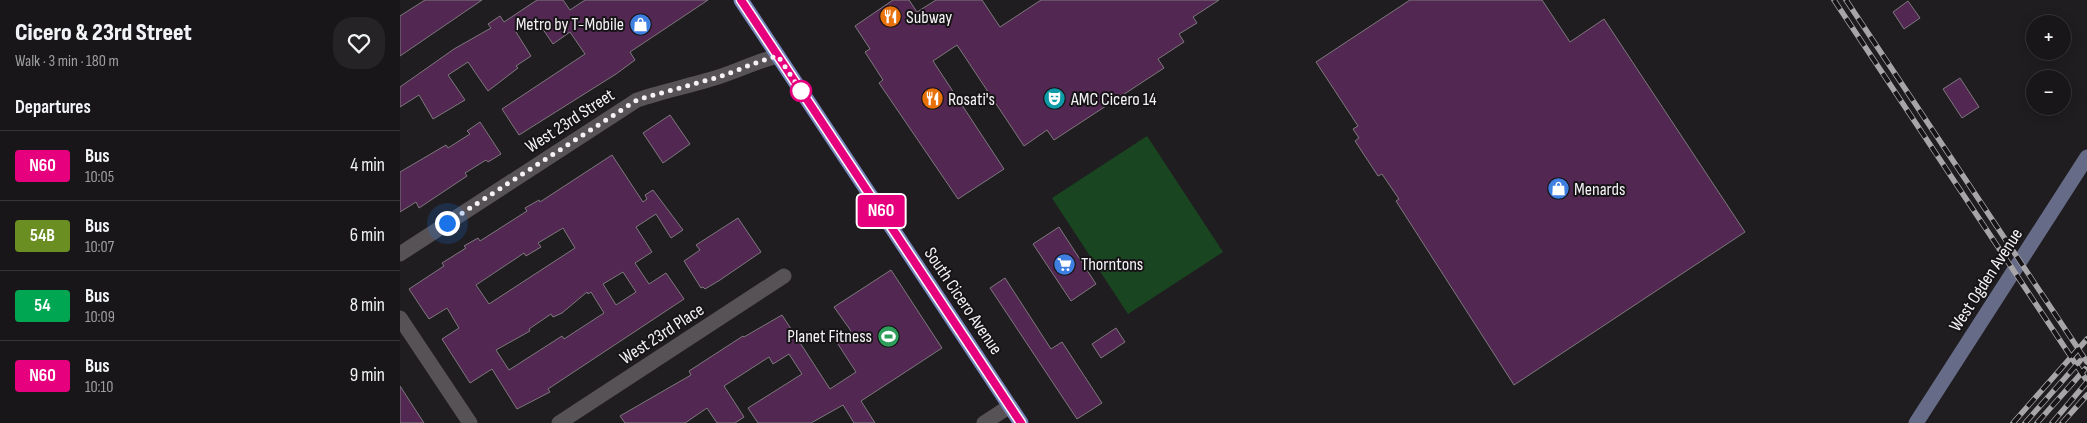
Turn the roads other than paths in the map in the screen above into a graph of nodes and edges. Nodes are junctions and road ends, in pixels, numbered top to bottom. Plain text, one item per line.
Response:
1 (740, 0) edge
2 (778, 56) junction
3 (2087, 156) edge
4 (400, 254) edge
5 (784, 276) dead end
6 (400, 318) edge
7 (1010, 406) junction
8 (470, 423) edge
9 (559, 423) edge
10 (984, 423) edge
11 (1021, 423) edge
12 (1916, 423) edge

1 - 2 main road, South Cicero Avenue
2 - 4 street, West 23rd Street
2 - 7 main road, South Cicero Avenue
3 - 12 main road, West Ogden Avenue
5 - 9 street, West 23rd Place
6 - 8 street
7 - 10 street
7 - 11 main road, South Cicero Avenue

